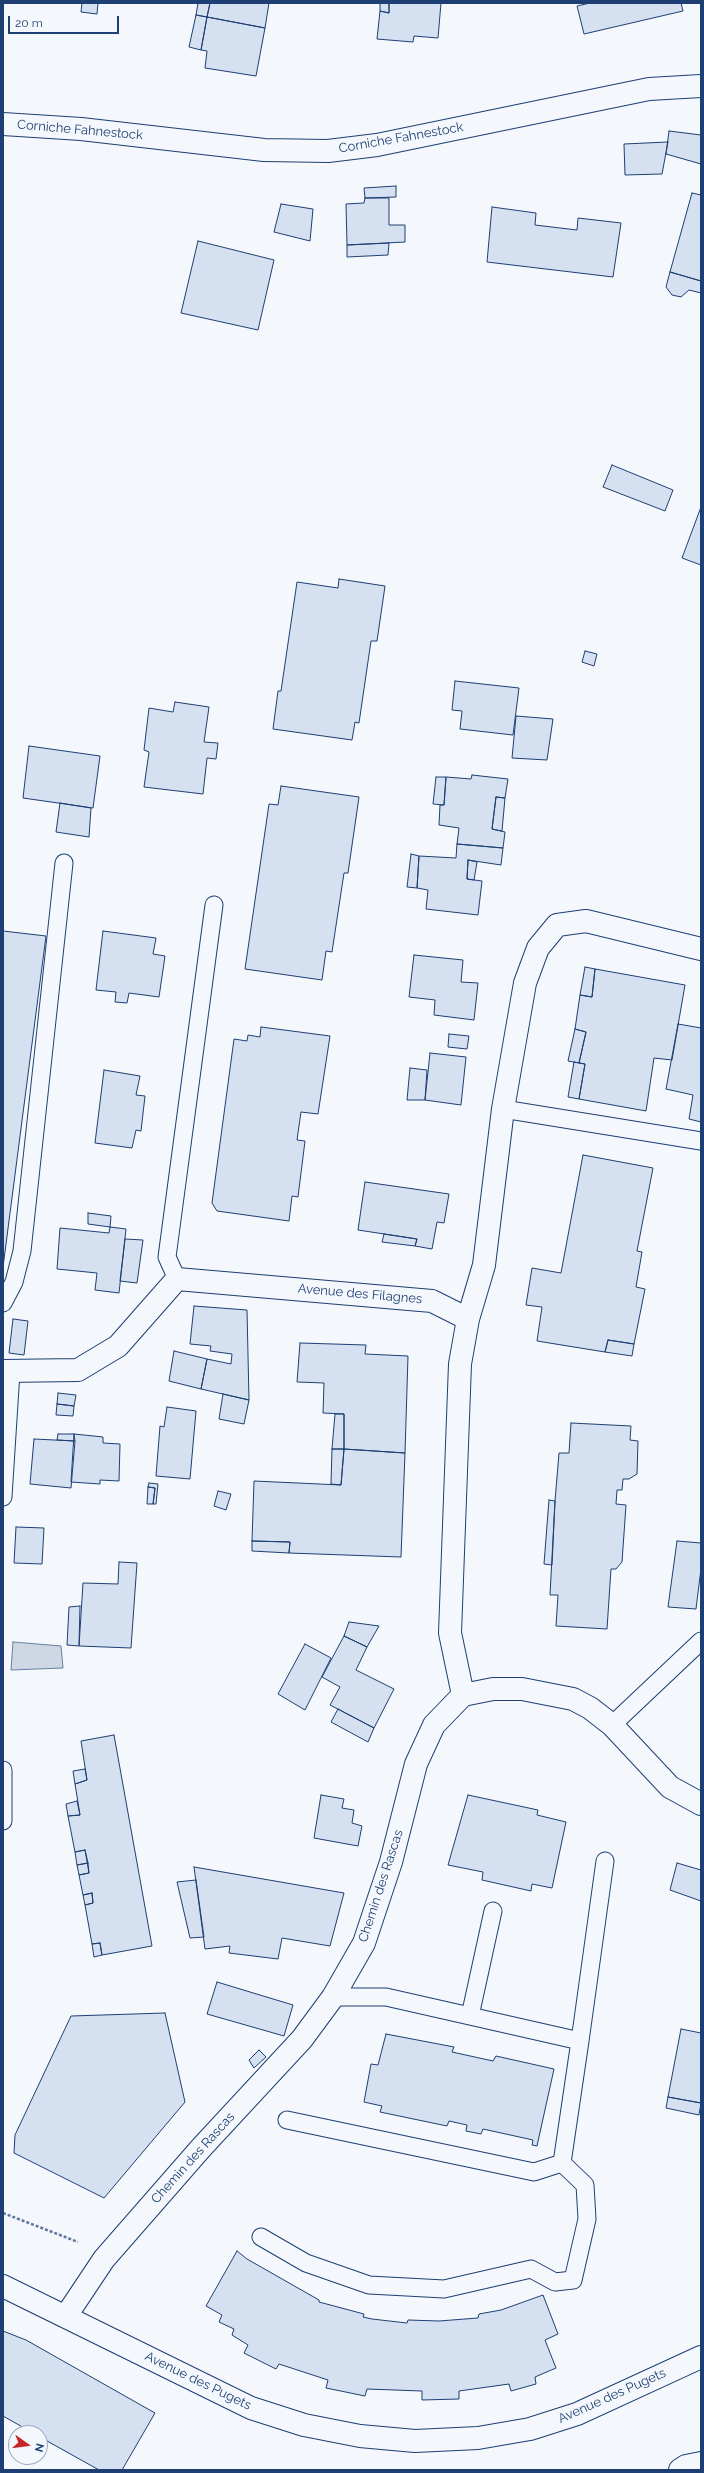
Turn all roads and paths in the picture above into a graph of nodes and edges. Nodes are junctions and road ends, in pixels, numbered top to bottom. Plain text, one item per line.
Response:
1 (701, 86) edge
2 (3, 124) edge
3 (64, 863) dead end
4 (214, 905) dead end
5 (701, 949) edge
6 (503, 1109) junction
7 (701, 1142) edge
8 (177, 1279) junction
9 (3, 1302) edge
10 (468, 1319) junction
11 (7, 1372) edge
12 (3, 1497) edge
13 (701, 1641) edge
14 (463, 1695) junction
15 (612, 1725) junction
16 (4, 1776) edge
17 (701, 1804) edge
18 (3, 1821) edge
19 (605, 1861) dead end
20 (493, 1911) dead end
21 (333, 1997) junction
22 (470, 2016) junction
23 (580, 2041) junction
24 (287, 2120) dead end
25 (562, 2163) junction
26 (3, 2213) edge
27 (261, 2237) dead end
28 (92, 2276) junction
29 (3, 2286) edge
30 (66, 2316) junction
31 (701, 2357) edge
32 (701, 2463) edge
33 (680, 2470) edge

1 - 2 street, Corniche Fahnestock
3 - 9 lane
4 - 8 lane
5 - 6 street
6 - 7 lane
6 - 10 street
8 - 10 street, Avenue des Filagnes
8 - 11 street
10 - 14 street
11 - 12 lane
13 - 15 lane
14 - 15 street
14 - 21 street, Chemin des Rascas
15 - 17 street
16 - 18 lane
19 - 23 lane
20 - 22 lane
21 - 22 lane
21 - 28 street, Chemin des Rascas
22 - 23 lane
23 - 25 lane
24 - 25 lane
25 - 27 lane
26 - 28 path
28 - 30 street, Chemin des Rascas
29 - 30 street, Avenue des Pugets
30 - 31 street, Avenue des Pugets
32 - 33 street

